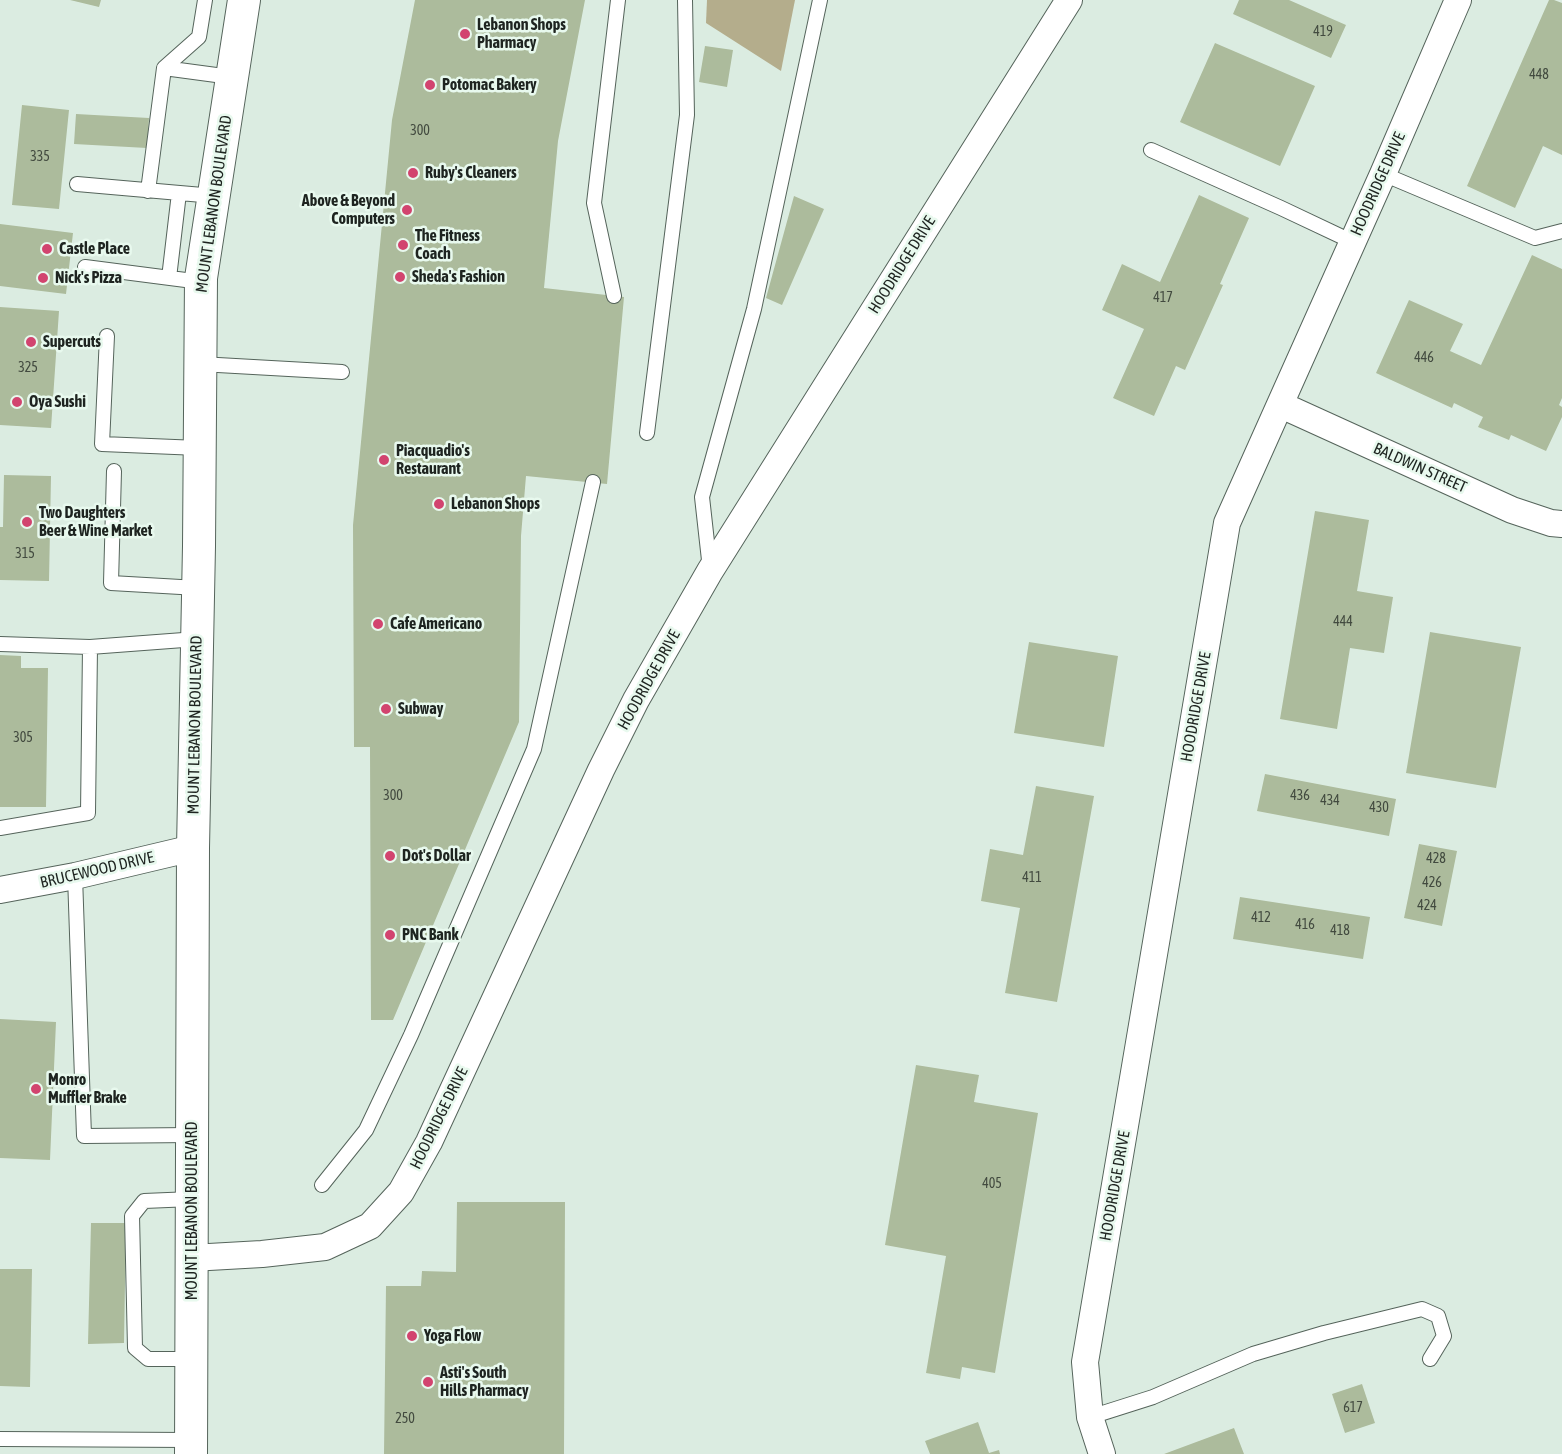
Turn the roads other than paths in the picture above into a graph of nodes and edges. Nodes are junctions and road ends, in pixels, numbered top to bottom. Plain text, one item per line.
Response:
1 (205, 0) edge
2 (618, 0) edge
3 (685, 0) edge
4 (820, 0) edge
5 (1069, 0) edge
6 (1458, 0) edge
7 (241, 1) edge
8 (164, 68) junction
9 (231, 76) junction
10 (1151, 150) dead end
11 (1383, 174) junction
12 (76, 184) dead end
13 (147, 190) junction
14 (179, 193) junction
15 (214, 196) junction
16 (1562, 231) edge
17 (1353, 242) junction
18 (85, 267) dead end
19 (169, 278) junction
20 (201, 282) junction
21 (614, 296) dead end
22 (107, 336) dead end
23 (200, 364) junction
24 (342, 372) dead end
25 (1281, 405) junction
26 (647, 433) dead end
27 (199, 448) junction
28 (114, 471) dead end
29 (593, 482) dead end
30 (1562, 524) edge
31 (710, 571) junction
32 (198, 588) junction
33 (197, 639) junction
34 (0, 644) edge
35 (90, 647) junction
36 (0, 828) edge
37 (193, 848) junction
38 (75, 876) junction
39 (0, 890) edge
40 (192, 1135) junction
41 (322, 1185) dead end
42 (192, 1199) junction
43 (191, 1258) junction
44 (191, 1359) junction
45 (1430, 1359) dead end
46 (1090, 1418) junction
47 (0, 1439) edge
48 (191, 1447) edge
49 (1102, 1454) edge

1 - 8 lane
2 - 21 lane
3 - 26 lane
4 - 31 lane
5 - 31 street, HOODRIDGE DRIVE
6 - 11 street, HOODRIDGE DRIVE
7 - 9 street, MOUNT LEBANON BOULEVARD
8 - 9 lane
8 - 13 lane
9 - 15 street, MOUNT LEBANON BOULEVARD
10 - 17 lane
11 - 16 lane
11 - 17 street, HOODRIDGE DRIVE
12 - 13 lane
13 - 14 lane
14 - 15 lane
14 - 19 lane
15 - 20 street, MOUNT LEBANON BOULEVARD
17 - 25 street, HOODRIDGE DRIVE
18 - 19 lane
19 - 20 lane
20 - 23 street, MOUNT LEBANON BOULEVARD
22 - 27 lane
23 - 24 lane
23 - 27 street, MOUNT LEBANON BOULEVARD
25 - 30 street, BALDWIN STREET
25 - 46 street, HOODRIDGE DRIVE
27 - 32 street, MOUNT LEBANON BOULEVARD
28 - 32 lane
29 - 41 lane
31 - 43 street, HOODRIDGE DRIVE
32 - 33 street, MOUNT LEBANON BOULEVARD
33 - 35 lane
33 - 37 street, MOUNT LEBANON BOULEVARD
34 - 35 lane
35 - 36 lane
37 - 38 street, BRUCEWOOD DRIVE
37 - 40 street, MOUNT LEBANON BOULEVARD
38 - 39 street, BRUCEWOOD DRIVE
38 - 40 lane
40 - 42 street, MOUNT LEBANON BOULEVARD
42 - 43 street, MOUNT LEBANON BOULEVARD
42 - 44 lane
43 - 44 street, MOUNT LEBANON BOULEVARD
44 - 48 street, MOUNT LEBANON BOULEVARD
45 - 46 lane
46 - 49 street, HOODRIDGE DRIVE
47 - 48 lane

